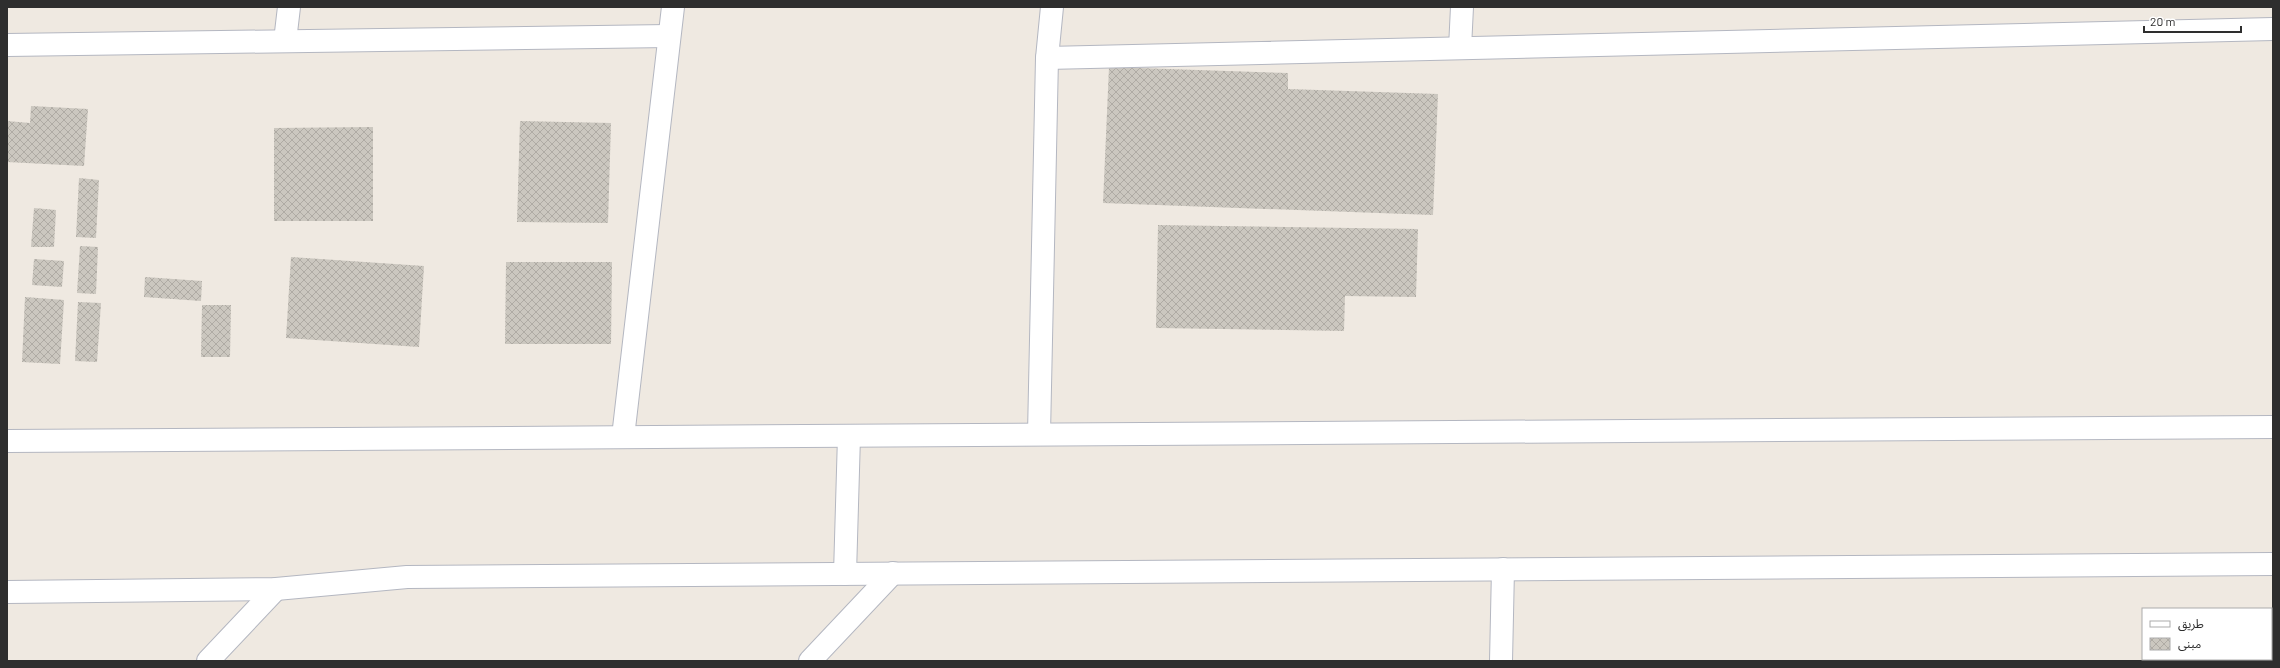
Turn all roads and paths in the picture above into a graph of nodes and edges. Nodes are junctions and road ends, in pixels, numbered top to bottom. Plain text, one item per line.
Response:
1 (289, 7) edge
2 (673, 7) edge
3 (1052, 7) edge
4 (1462, 7) edge
5 (2273, 29) edge
6 (669, 36) junction
7 (285, 41) junction
8 (7, 45) edge
9 (1460, 48) junction
10 (1047, 58) junction
11 (2273, 427) edge
12 (1038, 434) junction
13 (849, 436) junction
14 (622, 437) junction
15 (7, 441) edge
16 (2273, 564) edge
17 (1503, 569) junction
18 (893, 573) junction
19 (845, 574) junction
20 (276, 589) junction
21 (7, 592) edge
22 (208, 661) edge
23 (810, 661) edge
24 (1501, 661) edge

1 - 7 street
2 - 6 street
3 - 10 street
4 - 9 street
5 - 9 street
6 - 7 street
6 - 14 street
7 - 8 street
9 - 10 street
10 - 12 street
11 - 12 street
12 - 13 street
13 - 14 street
13 - 19 street
14 - 15 street
16 - 17 street
17 - 18 street
17 - 24 street
18 - 19 street
18 - 23 street
19 - 20 street
20 - 21 street
20 - 22 street

